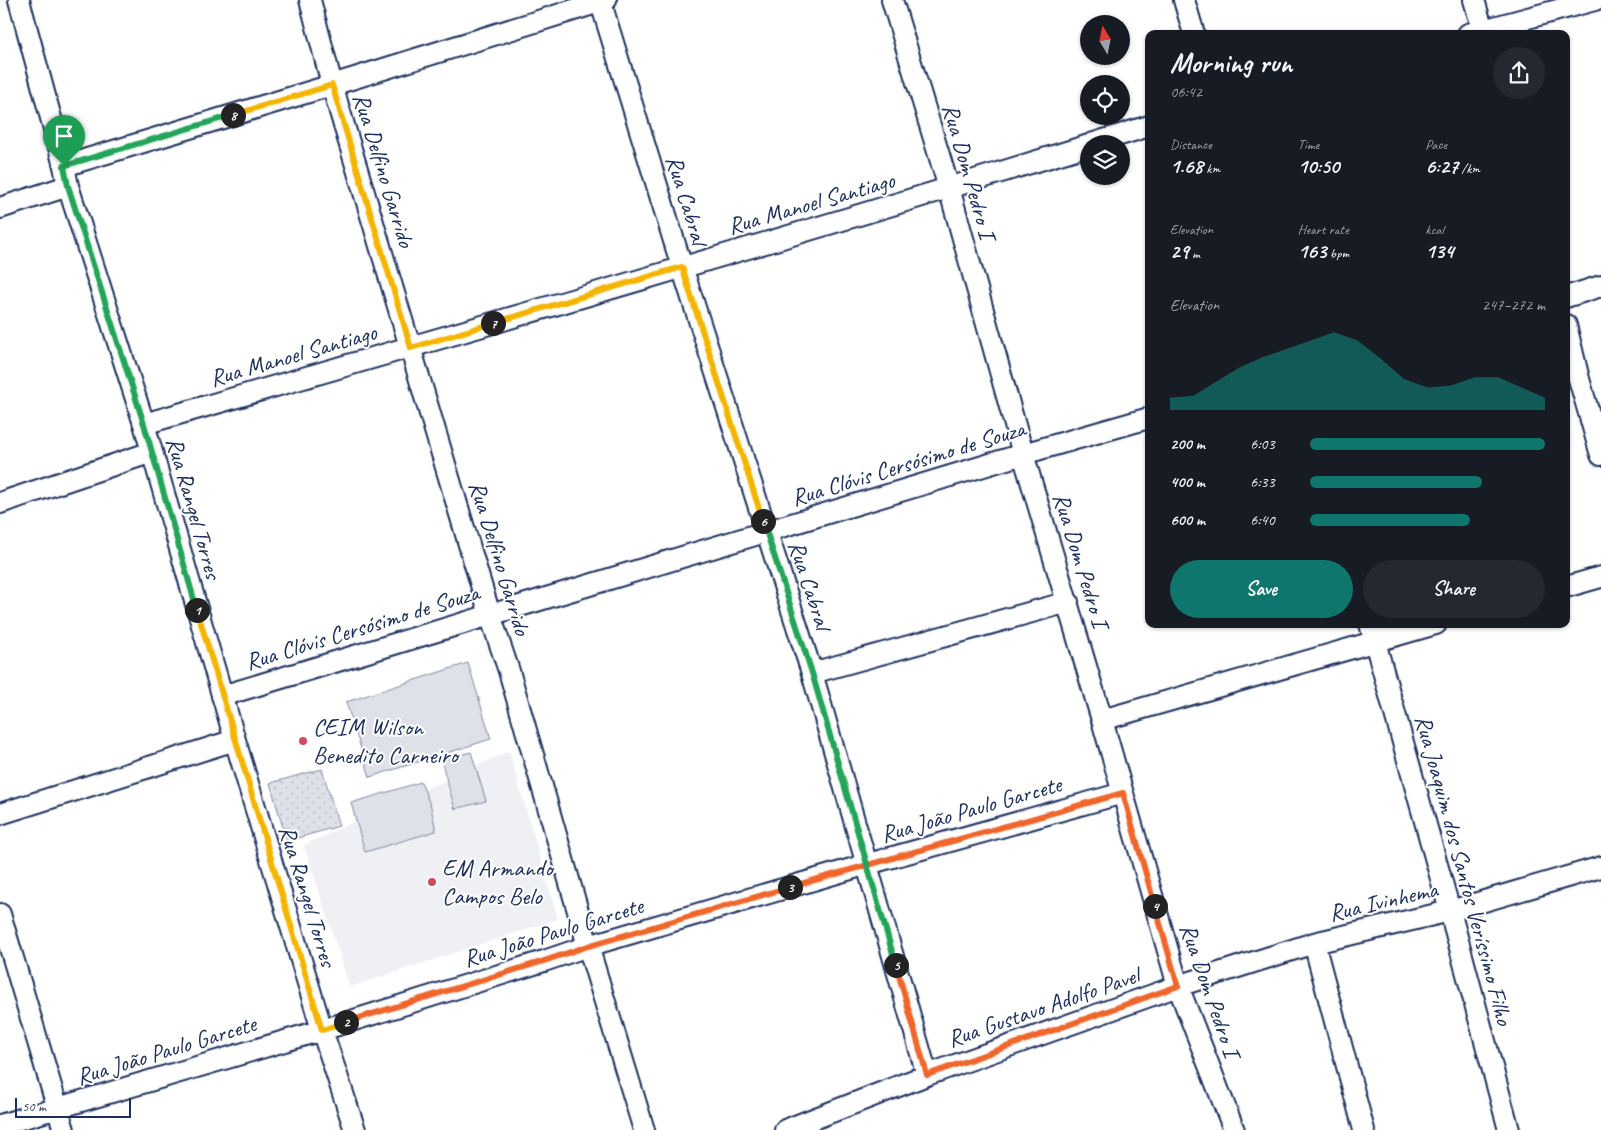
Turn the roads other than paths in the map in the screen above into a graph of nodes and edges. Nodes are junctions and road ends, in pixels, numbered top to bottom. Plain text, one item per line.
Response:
1 (19, 0) edge
2 (310, 0) edge
3 (892, 0) edge
4 (1184, 0) edge
5 (1474, 0) edge
6 (1595, 0) edge
7 (602, 1) edge
8 (1193, 30) edge
9 (1479, 30) edge
10 (1486, 30) edge
11 (332, 85) junction
12 (1145, 127) edge
13 (1120, 135) edge
14 (1080, 147) edge
15 (64, 166) junction
16 (68, 186) junction
17 (949, 188) junction
18 (0, 208) edge
19 (682, 267) junction
20 (1601, 286) edge
21 (1570, 296) edge
22 (1570, 342) edge
23 (411, 348) junction
24 (1145, 419) edge
25 (144, 424) junction
26 (152, 452) junction
27 (1023, 454) junction
28 (1601, 456) edge
29 (0, 503) edge
30 (766, 531) junction
31 (1601, 577) edge
32 (1570, 586) edge
33 (1068, 602) junction
34 (490, 615) junction
35 (1404, 628) edge
36 (1373, 632) edge
37 (812, 673) junction
38 (222, 696) junction
39 (1102, 720) junction
40 (235, 740) junction
41 (1123, 793) junction
42 (0, 814) edge
43 (868, 864) junction
44 (1601, 867) edge
45 (1450, 911) junction
46 (0, 914) edge
47 (1314, 943) junction
48 (588, 946) junction
49 (1178, 986) junction
50 (322, 1030) junction
51 (927, 1075) junction
52 (58, 1108) junction
53 (0, 1124) edge
54 (64, 1130) edge
55 (355, 1130) edge
56 (644, 1130) edge
57 (785, 1130) edge
58 (1234, 1130) edge
59 (1364, 1130) edge
60 (1509, 1130) edge

1 - 15 street, Rua Rangel Torres
2 - 11 street, Rua Delfino Garrido
3 - 17 street, Rua Dom Pedro I
4 - 8 street
5 - 9 street
6 - 10 street
7 - 11 street
7 - 19 street, Rua Cabral
11 - 15 street
11 - 23 street, Rua Delfino Garrido
12 - 13 street, Rua Manoel Santiago
14 - 17 street, Rua Manoel Santiago
15 - 16 street, Rua Rangel Torres
16 - 18 street
16 - 25 street, Rua Rangel Torres
17 - 19 street, Rua Manoel Santiago
17 - 27 street, Rua Dom Pedro I
19 - 23 street, Rua Manoel Santiago
19 - 30 street, Rua Cabral
20 - 21 street
22 - 28 street
23 - 25 street, Rua Manoel Santiago
23 - 34 street, Rua Delfino Garrido
24 - 27 street, Rua Clóvis Cersósimo de Souza
25 - 26 street, Rua Rangel Torres
26 - 29 street
26 - 38 street, Rua Rangel Torres
27 - 30 street, Rua Clóvis Cersósimo de Souza
27 - 33 street, Rua Dom Pedro I
30 - 34 street, Rua Clóvis Cersósimo de Souza
30 - 37 street, Rua Cabral
31 - 32 street
33 - 37 street
33 - 39 street, Rua Dom Pedro I
34 - 38 street, Rua Clóvis Cersósimo de Souza
34 - 48 street, Rua Delfino Garrido
35 - 36 street
36 - 39 street
36 - 45 street, Rua Joaquim dos Santos Veríssimo Filho
37 - 43 street, Rua Cabral
38 - 40 street, Rua Rangel Torres
39 - 41 street, Rua Dom Pedro I
40 - 42 street
40 - 50 street, Rua Rangel Torres
41 - 43 street, Rua João Paulo Garcete
41 - 49 street, Rua Dom Pedro I
43 - 48 street, Rua João Paulo Garcete
43 - 51 street, Rua Cabral
44 - 45 street, Rua Ivinhema
45 - 47 street, Rua Ivinhema
45 - 60 street, Rua Joaquim dos Santos Veríssimo Filho
46 - 52 street
47 - 49 street, Rua Ivinhema
47 - 59 street
48 - 50 street, Rua João Paulo Garcete
48 - 56 street, Rua Delfino Garrido
49 - 51 street, Rua Gustavo Adolfo Pavel
49 - 58 street, Rua Dom Pedro I
50 - 52 street, Rua João Paulo Garcete
50 - 55 street, Rua Rangel Torres
51 - 57 street, Rua Gustavo Adolfo Pavel
52 - 53 street, Rua João Paulo Garcete
52 - 54 street

